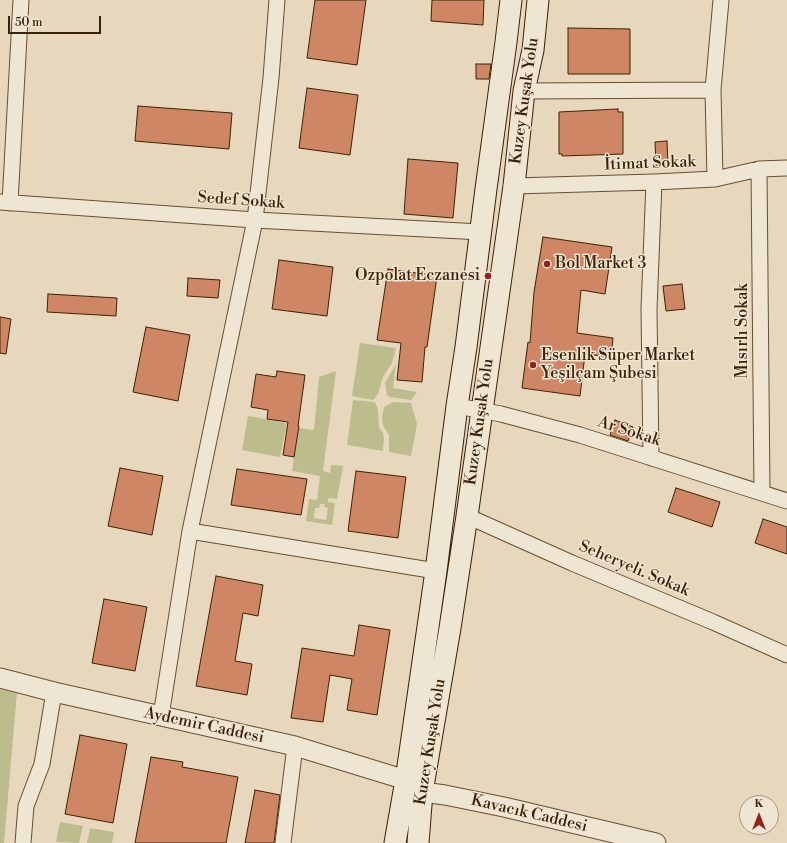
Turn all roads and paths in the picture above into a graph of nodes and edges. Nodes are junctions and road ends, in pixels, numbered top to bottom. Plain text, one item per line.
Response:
1 (21, 0) edge
2 (277, 0) edge
3 (511, 0) edge
4 (538, 0) edge
5 (721, 0) edge
6 (713, 90) junction
7 (524, 91) junction
8 (759, 168) junction
9 (787, 168) edge
10 (715, 179) junction
11 (654, 182) junction
12 (514, 186) junction
13 (5, 203) edge
14 (255, 220) junction
15 (481, 232) junction
16 (457, 406) junction
17 (482, 410) junction
18 (650, 458) junction
19 (762, 493) junction
20 (787, 501) edge
21 (467, 516) junction
22 (190, 531) junction
23 (436, 571) junction
24 (787, 655) edge
25 (0, 678) edge
26 (54, 692) junction
27 (161, 716) junction
28 (295, 746) junction
29 (414, 786) junction
30 (23, 843) edge
31 (283, 843) edge
32 (395, 843) edge
33 (418, 843) edge
34 (656, 843) edge

1 - 13 street
2 - 14 street
3 - 15 main road, Kuzey Kuşak Yolu
4 - 7 main road, Kuzey Kuşak Yolu
5 - 6 street
6 - 7 street
6 - 10 street
7 - 12 main road, Kuzey Kuşak Yolu
8 - 9 street, İtimat Sokak
8 - 10 street, İtimat Sokak
8 - 19 street, Mısırlı Sokak
10 - 11 street, İtimat Sokak
11 - 12 street, İtimat Sokak
11 - 18 street
12 - 17 main road, Kuzey Kuşak Yolu
13 - 14 street, Sedef Sokak
14 - 15 street, Sedef Sokak
14 - 22 street
15 - 16 main road, Kuzey Kuşak Yolu
16 - 17 street, Ar Sokak
16 - 23 main road, Kuzey Kuşak Yolu
17 - 18 street, Ar Sokak
17 - 21 main road, Kuzey Kuşak Yolu
18 - 19 street, Ar Sokak
19 - 20 street, Ar Sokak
21 - 24 street, Seheryeli. Sokak
21 - 29 main road, Kuzey Kuşak Yolu
22 - 23 street
22 - 27 street
23 - 29 main road, Kuzey Kuşak Yolu
25 - 26 street, Aydemir Caddesi
26 - 27 street, Aydemir Caddesi
26 - 30 street
27 - 28 street, Aydemir Caddesi
28 - 29 street, Aydemir Caddesi
28 - 31 street
29 - 32 main road, Kuzey Kuşak Yolu
29 - 33 main road, Kuzey Kuşak Yolu
29 - 34 street, Kavacık Caddesi

